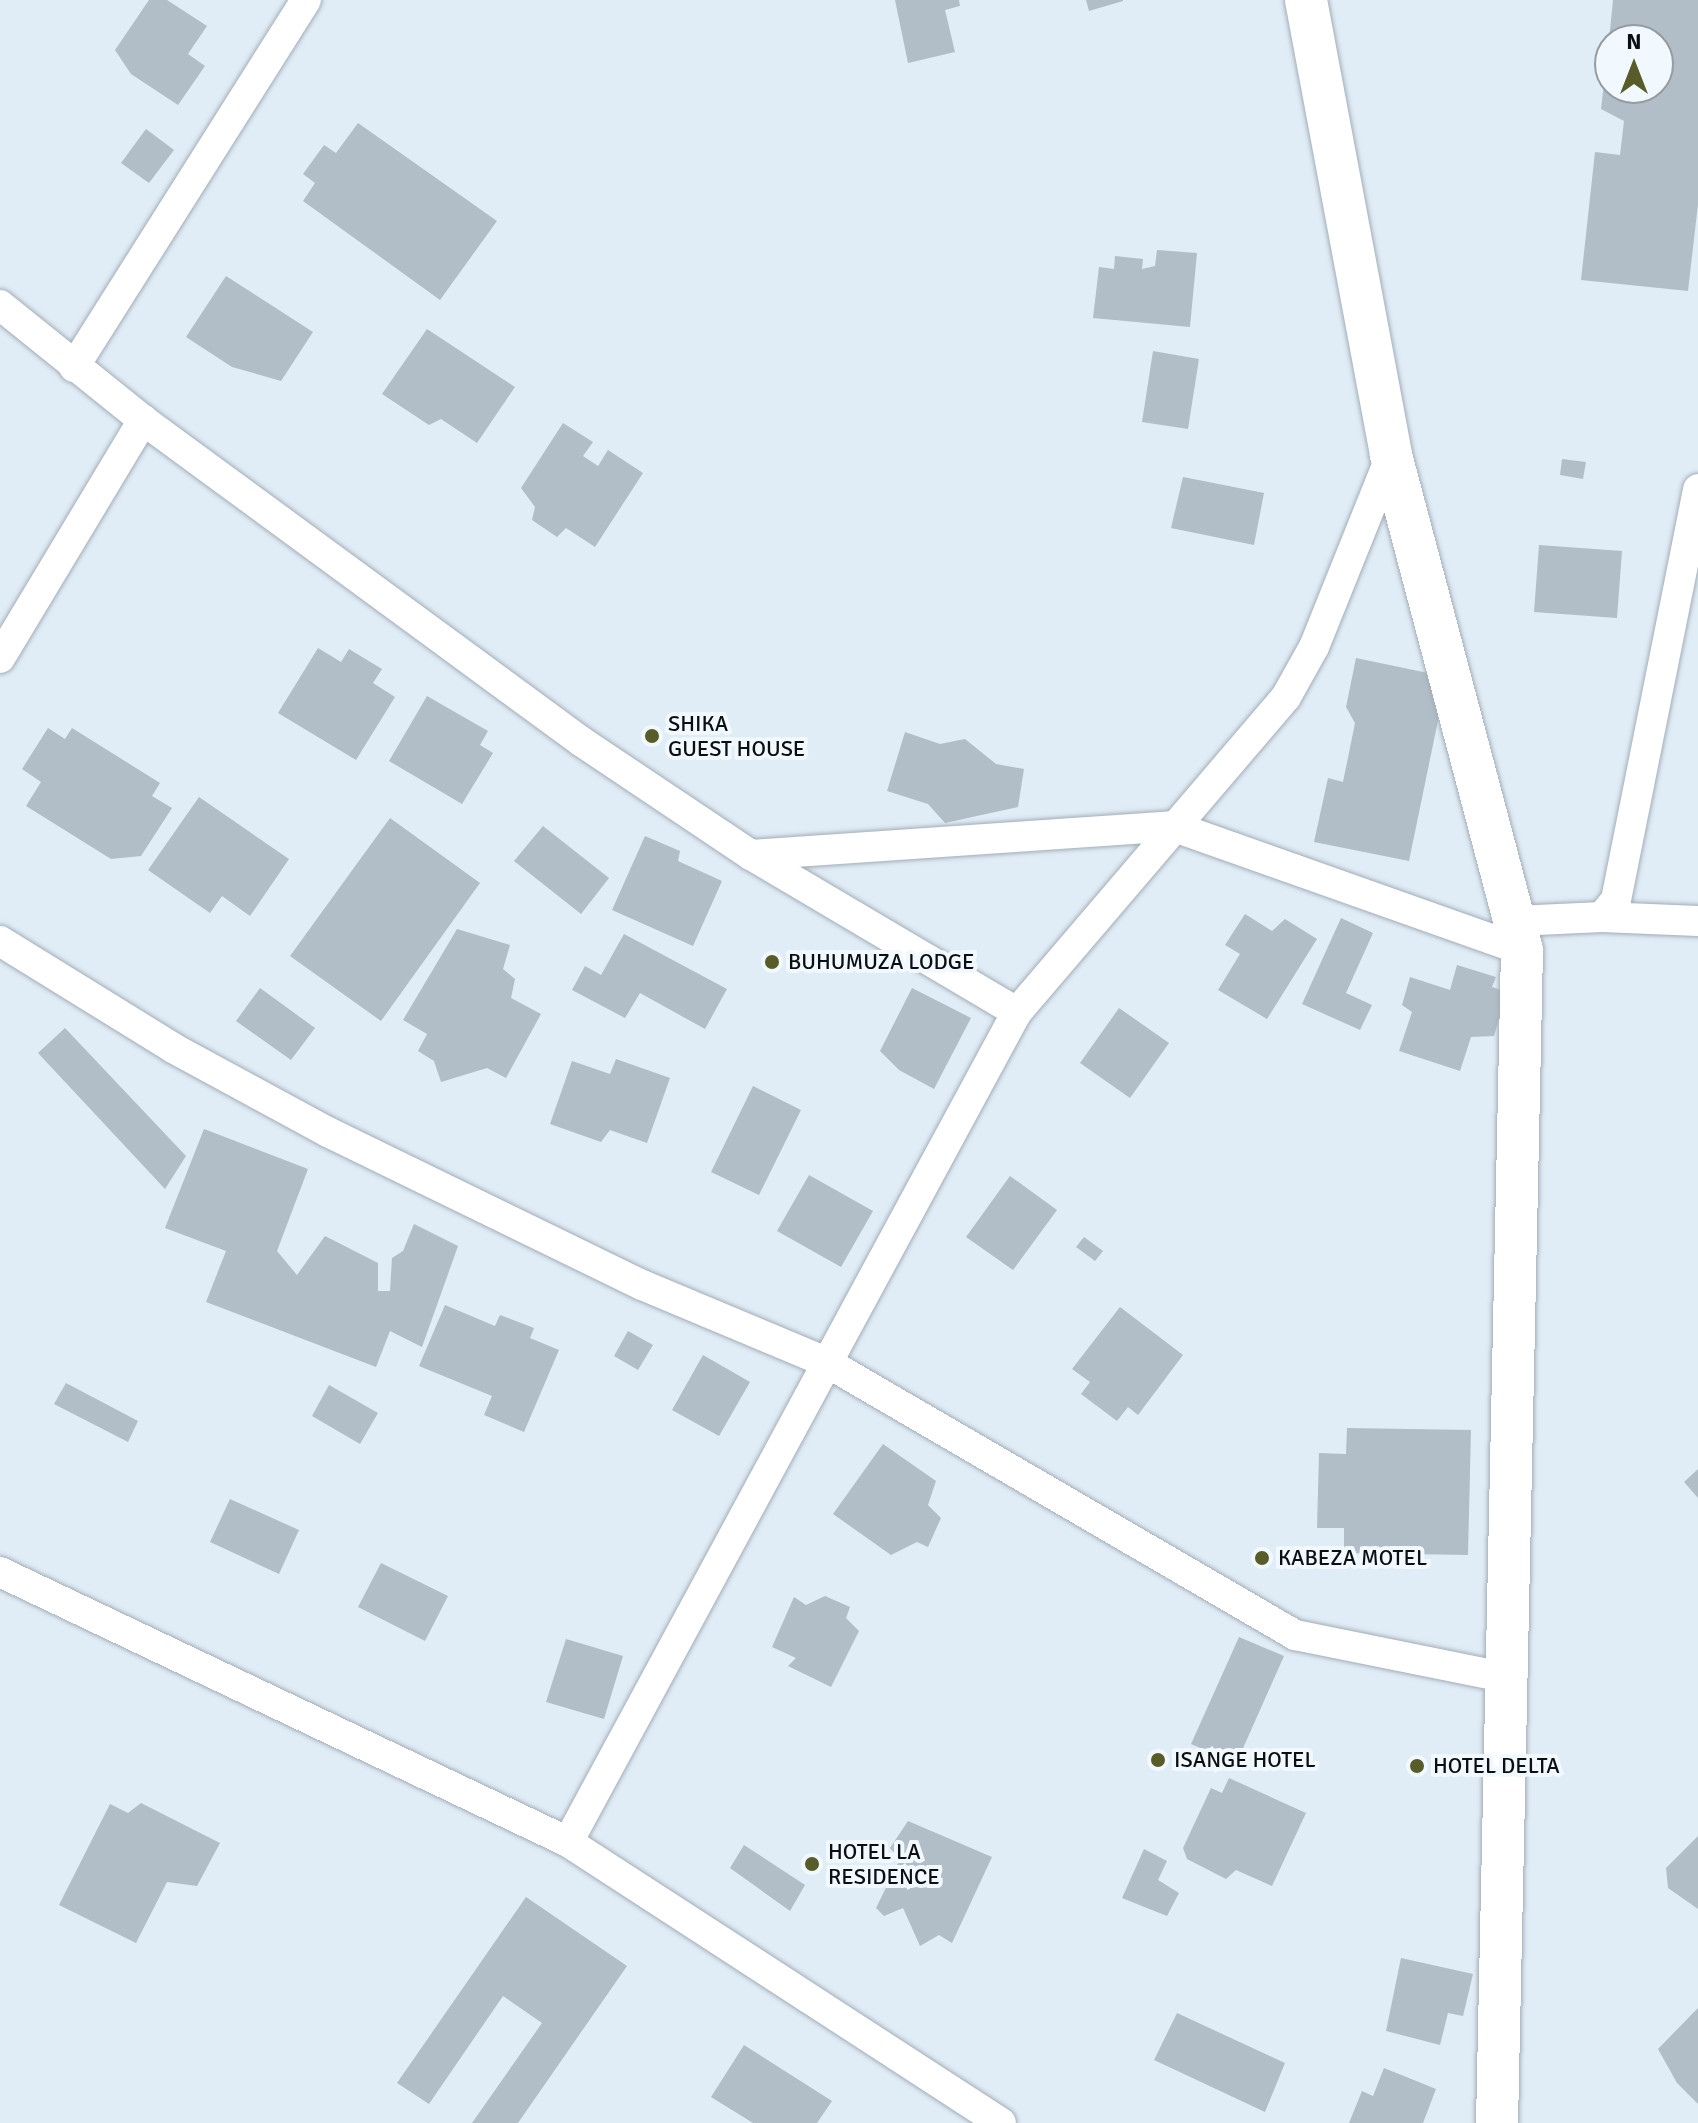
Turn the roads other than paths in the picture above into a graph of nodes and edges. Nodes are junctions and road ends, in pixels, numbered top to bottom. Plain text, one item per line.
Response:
1 (306, 0) edge
2 (1306, 0) edge
3 (0, 305) edge
4 (74, 367) junction
5 (143, 420) junction
6 (1391, 455) junction
7 (1698, 489) edge
8 (0, 658) edge
9 (1172, 826) junction
10 (751, 855) junction
11 (1602, 917) junction
12 (1698, 921) edge
13 (1518, 935) junction
14 (0, 941) edge
15 (1017, 1012) junction
16 (826, 1362) junction
17 (0, 1572) edge
18 (1503, 1677) junction
19 (568, 1842) junction
20 (1001, 2123) edge
21 (1497, 2123) edge

1 - 4 street
2 - 6 main road
3 - 4 street
4 - 5 street
5 - 8 street
5 - 10 street
6 - 9 street
6 - 13 main road
7 - 11 street
9 - 10 street
9 - 13 street
9 - 15 street
10 - 15 street
11 - 12 street
11 - 13 street
13 - 18 main road
14 - 16 street
15 - 16 street
16 - 18 street
16 - 19 street
17 - 19 street
18 - 21 main road
19 - 20 street

